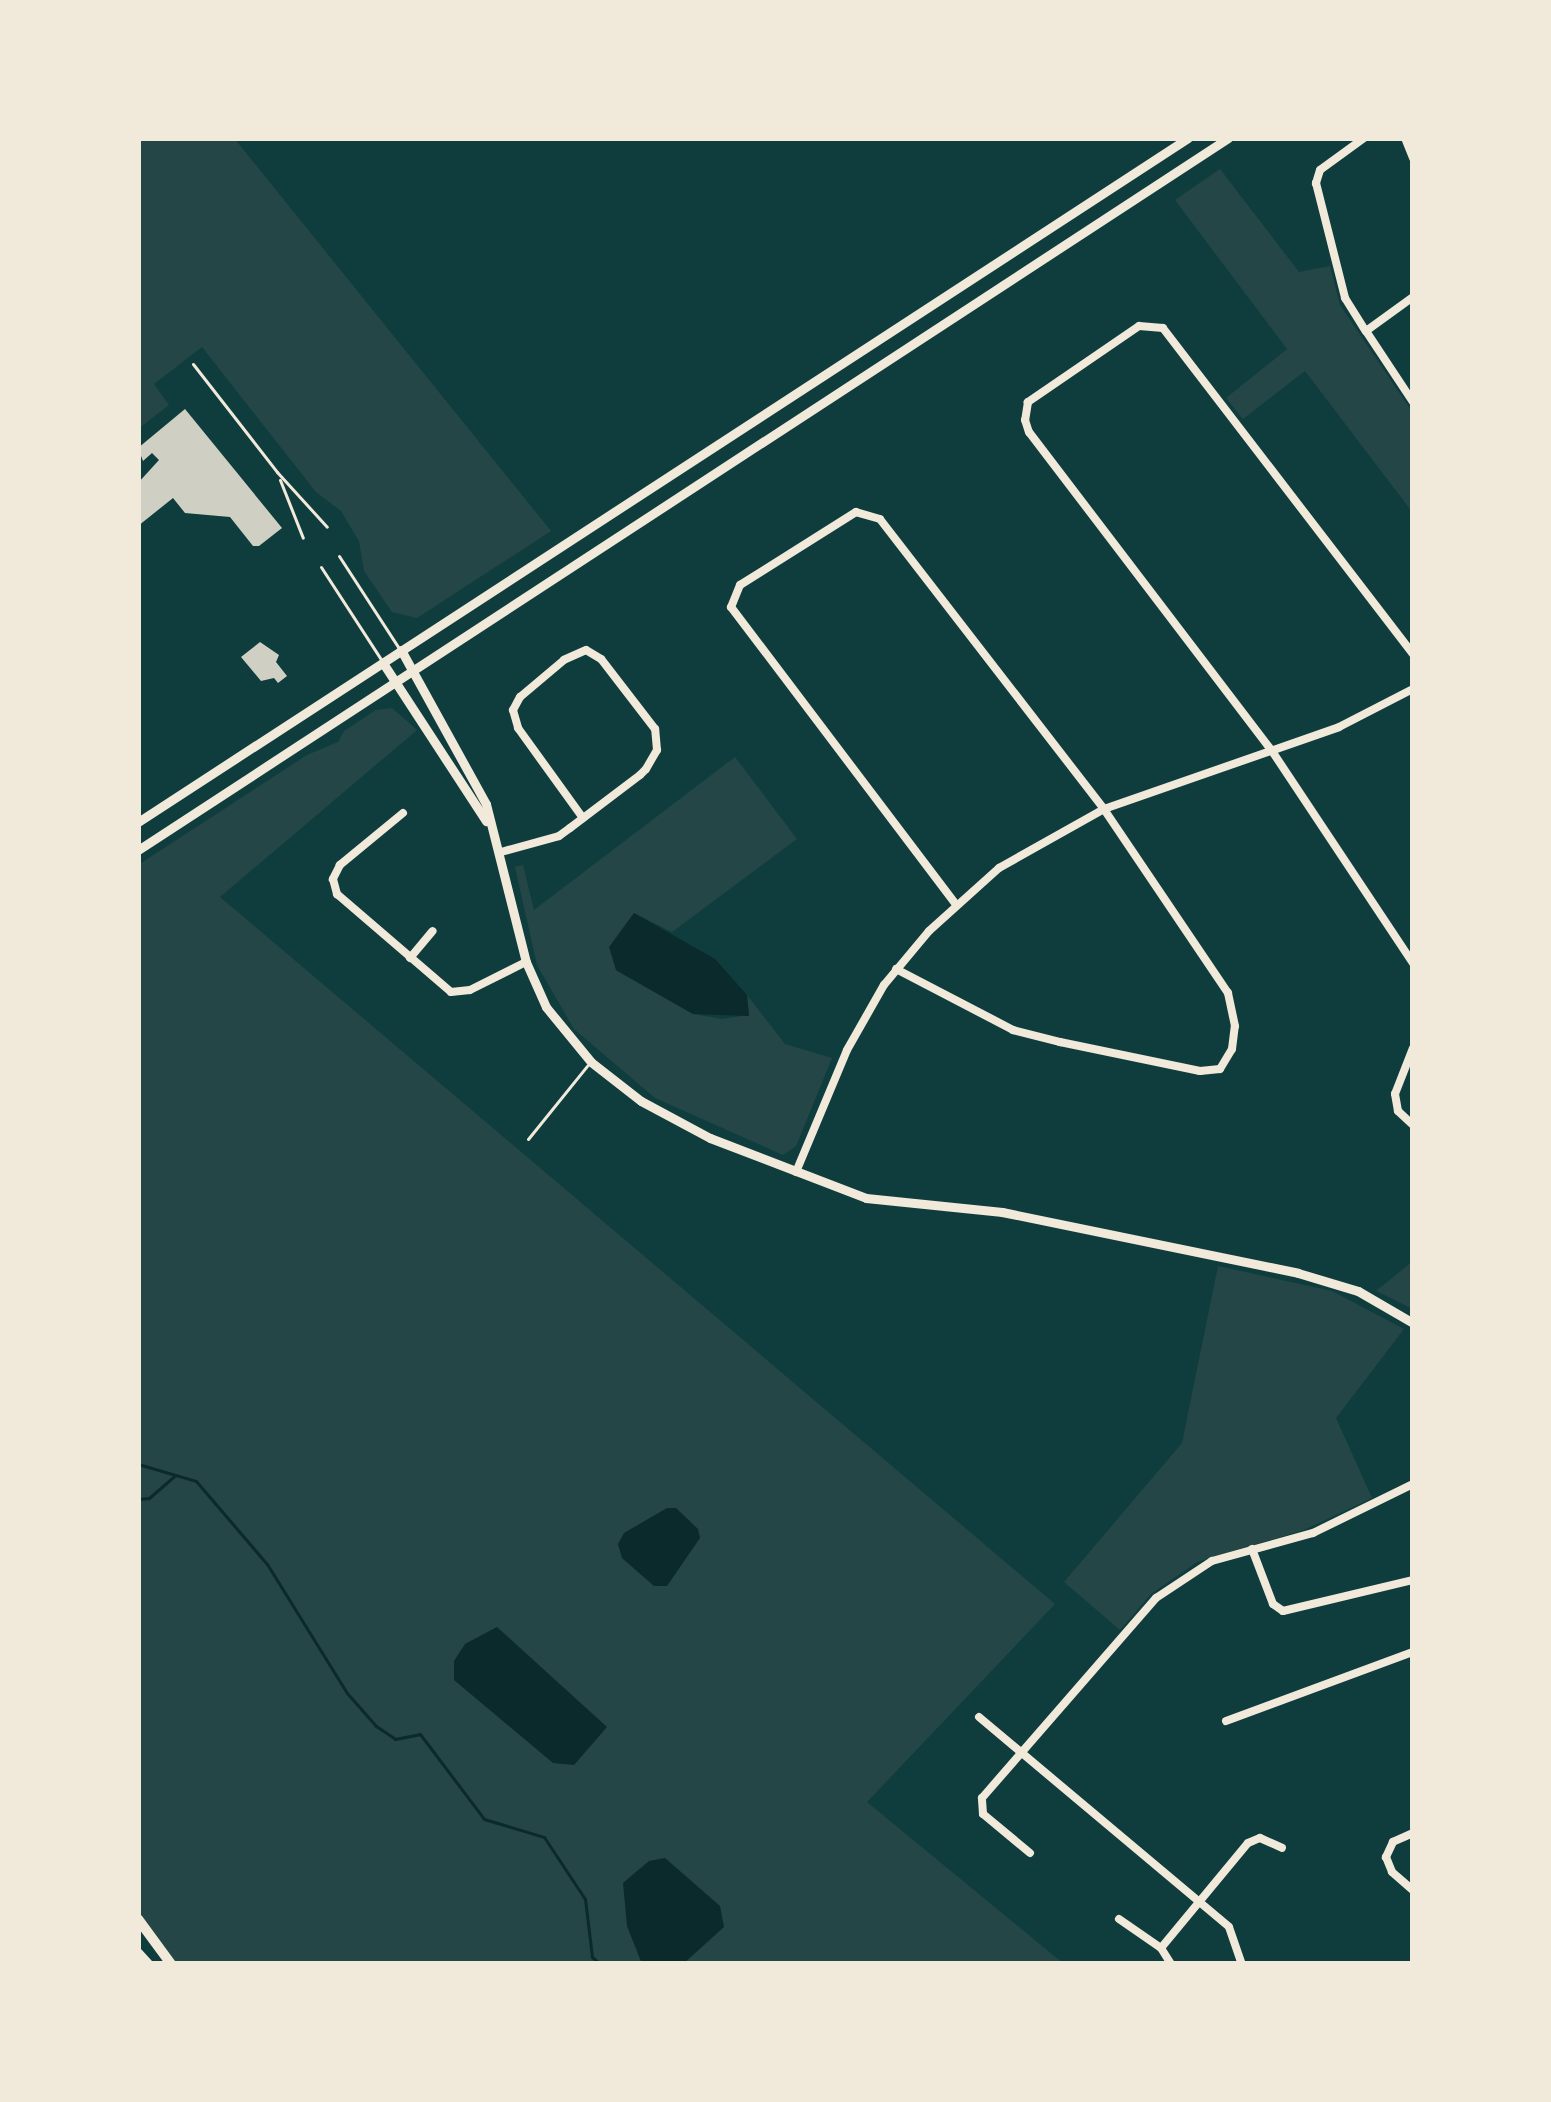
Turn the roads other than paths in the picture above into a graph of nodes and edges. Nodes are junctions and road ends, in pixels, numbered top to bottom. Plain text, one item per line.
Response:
1 (1188, 138) edge
2 (1228, 138) edge
3 (1364, 138) edge
4 (1405, 138) edge
5 (1413, 158) edge
6 (1413, 297) edge
7 (1366, 331) junction
8 (193, 364) dead end
9 (1413, 402) edge
10 (277, 472) junction
11 (327, 526) dead end
12 (303, 538) dead end
13 (339, 556) dead end
14 (321, 566) dead end
15 (401, 650) junction
16 (1413, 654) edge
17 (383, 662) junction
18 (414, 671) junction
19 (396, 683) junction
20 (1413, 688) edge
21 (1272, 751) junction
22 (1104, 809) junction
23 (403, 813) dead end
24 (583, 818) junction
25 (138, 822) edge
26 (493, 830) junction
27 (138, 850) edge
28 (501, 852) junction
29 (956, 905) junction
30 (433, 932) dead end
31 (410, 958) junction
32 (526, 962) junction
33 (1413, 963) edge
34 (896, 969) junction
35 (1413, 1048) edge
36 (591, 1062) junction
37 (1413, 1125) edge
38 (528, 1139) dead end
39 (796, 1172) junction
40 (1413, 1323) edge
41 (1413, 1484) edge
42 (1252, 1549) junction
43 (1413, 1580) edge
44 (1413, 1652) edge
45 (979, 1717) dead end
46 (1226, 1721) dead end
47 (1023, 1753) junction
48 (1413, 1833) edge
49 (1282, 1848) dead end
50 (1030, 1853) dead end
51 (1413, 1890) edge
52 (1199, 1901) junction
53 (138, 1918) edge
54 (1119, 1919) dead end
55 (1161, 1948) junction
56 (138, 1953) edge
57 (148, 1964) edge
58 (171, 1964) edge
59 (1171, 1964) edge
60 (1242, 1964) edge

1 - 15 street
2 - 18 street
3 - 7 street
4 - 5 street
6 - 7 street
7 - 9 street
8 - 10 lane
10 - 11 lane
10 - 12 lane
13 - 15 lane
14 - 17 lane
15 - 17 street
15 - 18 street
16 - 21 street
17 - 19 street
17 - 25 street
18 - 19 street
18 - 26 street
19 - 26 street
19 - 27 street
20 - 21 street
21 - 22 street
21 - 33 street
22 - 29 street
22 - 29 street
22 - 34 street
23 - 31 street
24 - 24 street
24 - 28 street
26 - 28 street
28 - 32 street
29 - 34 street
30 - 31 street
31 - 32 street
32 - 36 street
34 - 39 street
35 - 37 street
36 - 38 lane
36 - 39 street
39 - 40 street
41 - 42 street
42 - 43 street
42 - 47 street
44 - 46 street
45 - 47 street
47 - 50 street
47 - 52 street
48 - 51 street
49 - 52 street
52 - 55 street
52 - 60 street
53 - 58 main road
54 - 55 street
55 - 59 street
56 - 57 main road

